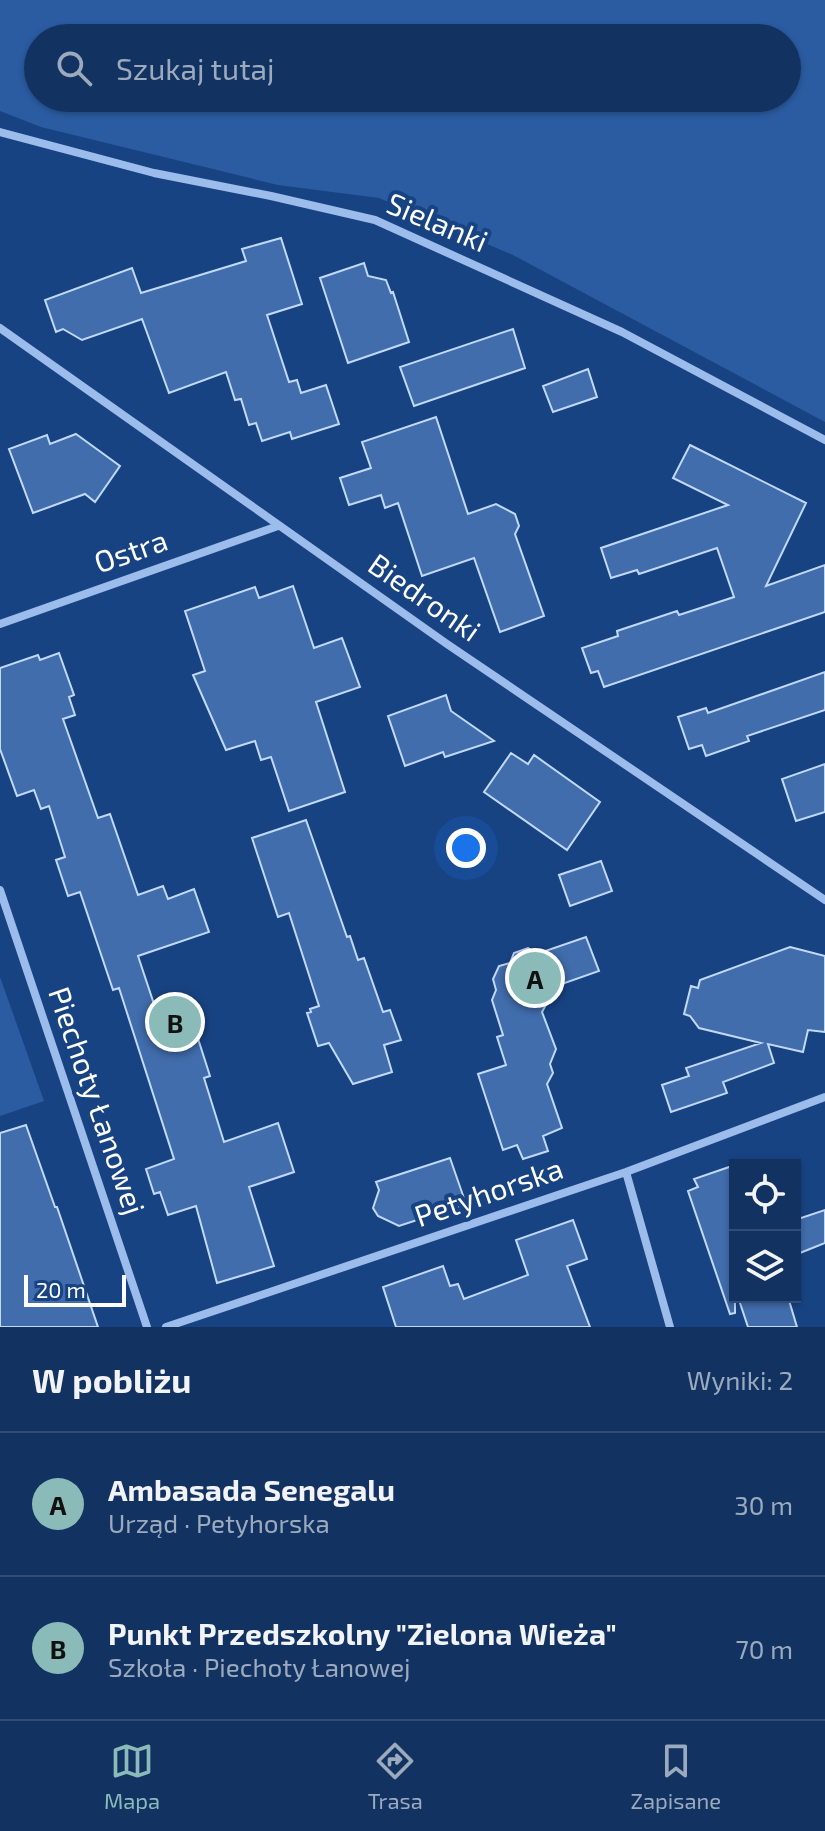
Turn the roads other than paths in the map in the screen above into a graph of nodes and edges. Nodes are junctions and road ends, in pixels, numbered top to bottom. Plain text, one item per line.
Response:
1 (0, 132) edge
2 (0, 328) edge
3 (825, 440) edge
4 (278, 526) junction
5 (0, 624) edge
6 (0, 890) edge
7 (825, 900) edge
8 (825, 1097) edge
9 (626, 1172) junction
10 (147, 1327) edge
11 (166, 1327) edge
12 (670, 1327) edge

1 - 3 street, Sielanki
2 - 4 street, Biedronki
4 - 5 street, Ostra
4 - 7 street, Biedronki
6 - 10 street, Piechoty Łanowej
8 - 9 street, Petyhorska
9 - 11 street, Petyhorska
9 - 12 street

